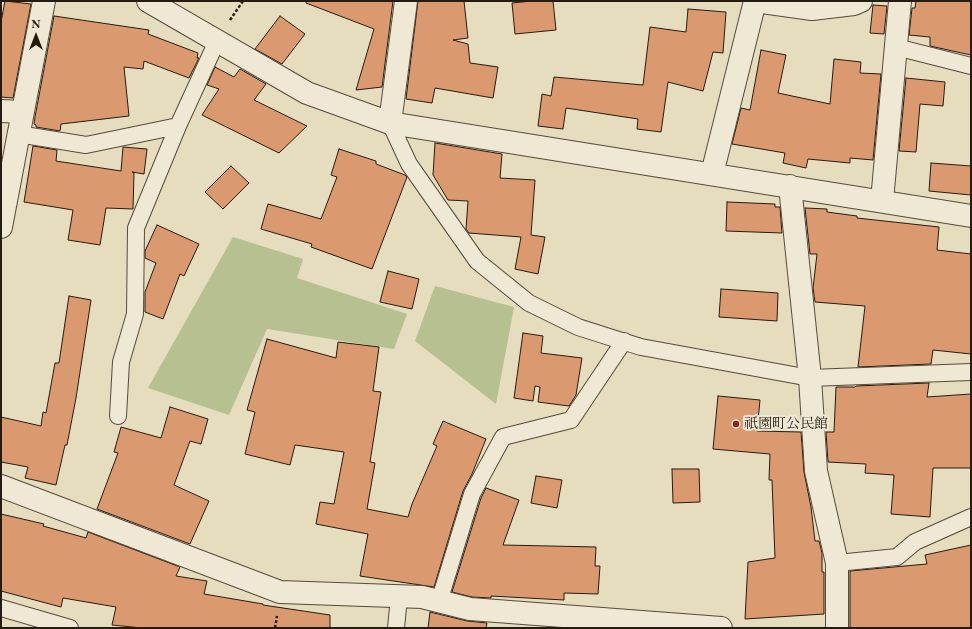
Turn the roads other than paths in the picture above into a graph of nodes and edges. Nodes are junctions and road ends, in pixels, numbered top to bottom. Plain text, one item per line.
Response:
1 (44, 1) edge
2 (148, 1) edge
3 (406, 1) edge
4 (861, 1) edge
5 (900, 1) edge
6 (217, 41) junction
7 (896, 47) junction
8 (971, 66) edge
9 (11, 111) edge
10 (390, 123) junction
11 (178, 126) junction
12 (18, 134) junction
13 (712, 174) junction
14 (790, 186) junction
15 (882, 201) junction
16 (971, 216) edge
17 (1, 227) edge
18 (624, 342) junction
19 (971, 372) edge
20 (810, 378) junction
21 (118, 416) dead end
22 (1, 486) edge
23 (971, 517) edge
24 (837, 563) junction
25 (399, 597) junction
26 (439, 602) junction
27 (1, 608) edge
28 (70, 628) edge
29 (396, 628) edge
30 (721, 628) edge
31 (837, 628) edge

1 - 9 street
2 - 6 street
3 - 10 street
4 - 13 street
5 - 7 street
6 - 10 street
6 - 11 lane
7 - 8 lane
7 - 15 street
9 - 12 street
10 - 13 street
10 - 18 lane
11 - 12 lane
11 - 21 lane
12 - 17 street
13 - 14 street
14 - 15 street
14 - 20 street
15 - 16 street
18 - 20 lane
18 - 26 lane
19 - 20 lane
20 - 24 street
22 - 25 street
23 - 24 lane
24 - 31 street
25 - 26 street
25 - 29 lane
26 - 30 street
27 - 28 lane

